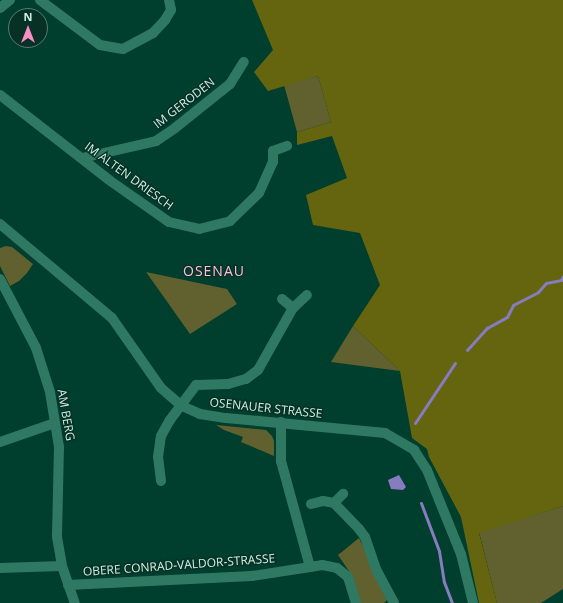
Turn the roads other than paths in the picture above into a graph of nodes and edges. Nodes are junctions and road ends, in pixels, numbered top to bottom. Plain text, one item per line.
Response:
1 (10, 0) edge
2 (40, 0) edge
3 (169, 0) edge
4 (0, 8) edge
5 (244, 62) dead end
6 (0, 95) edge
7 (287, 146) dead end
8 (82, 158) junction
9 (2, 229) edge
10 (0, 279) edge
11 (307, 296) dead end
12 (282, 299) dead end
13 (293, 308) junction
14 (182, 406) junction
15 (55, 422) junction
16 (281, 422) junction
17 (0, 442) edge
18 (161, 481) dead end
19 (343, 494) dead end
20 (334, 503) junction
21 (311, 504) dead end
22 (62, 566) junction
23 (310, 567) junction
24 (0, 568) edge
25 (68, 585) junction
26 (75, 603) edge
27 (356, 603) edge
28 (394, 603) edge
29 (473, 603) edge

1 - 4 street
2 - 3 street
5 - 8 street, IM GERODEN
6 - 8 street, IM ALTEN DRIESCH
7 - 8 street, IM ALTEN DRIESCH
9 - 14 street, OSENAUER STRASSE
10 - 15 street, AM BERG
11 - 13 street
12 - 13 street
13 - 14 street
14 - 16 street, OSENAUER STRASSE
14 - 18 street
15 - 17 street
15 - 22 street, AM BERG
16 - 23 street
16 - 29 street, OSENAUER STRASSE
19 - 20 street
20 - 21 street
20 - 28 street
22 - 24 street
22 - 25 street, AM BERG
23 - 25 street, OBERE CONRAD-VALDOR-STRASSE
23 - 27 street
25 - 26 street, AM BERG

